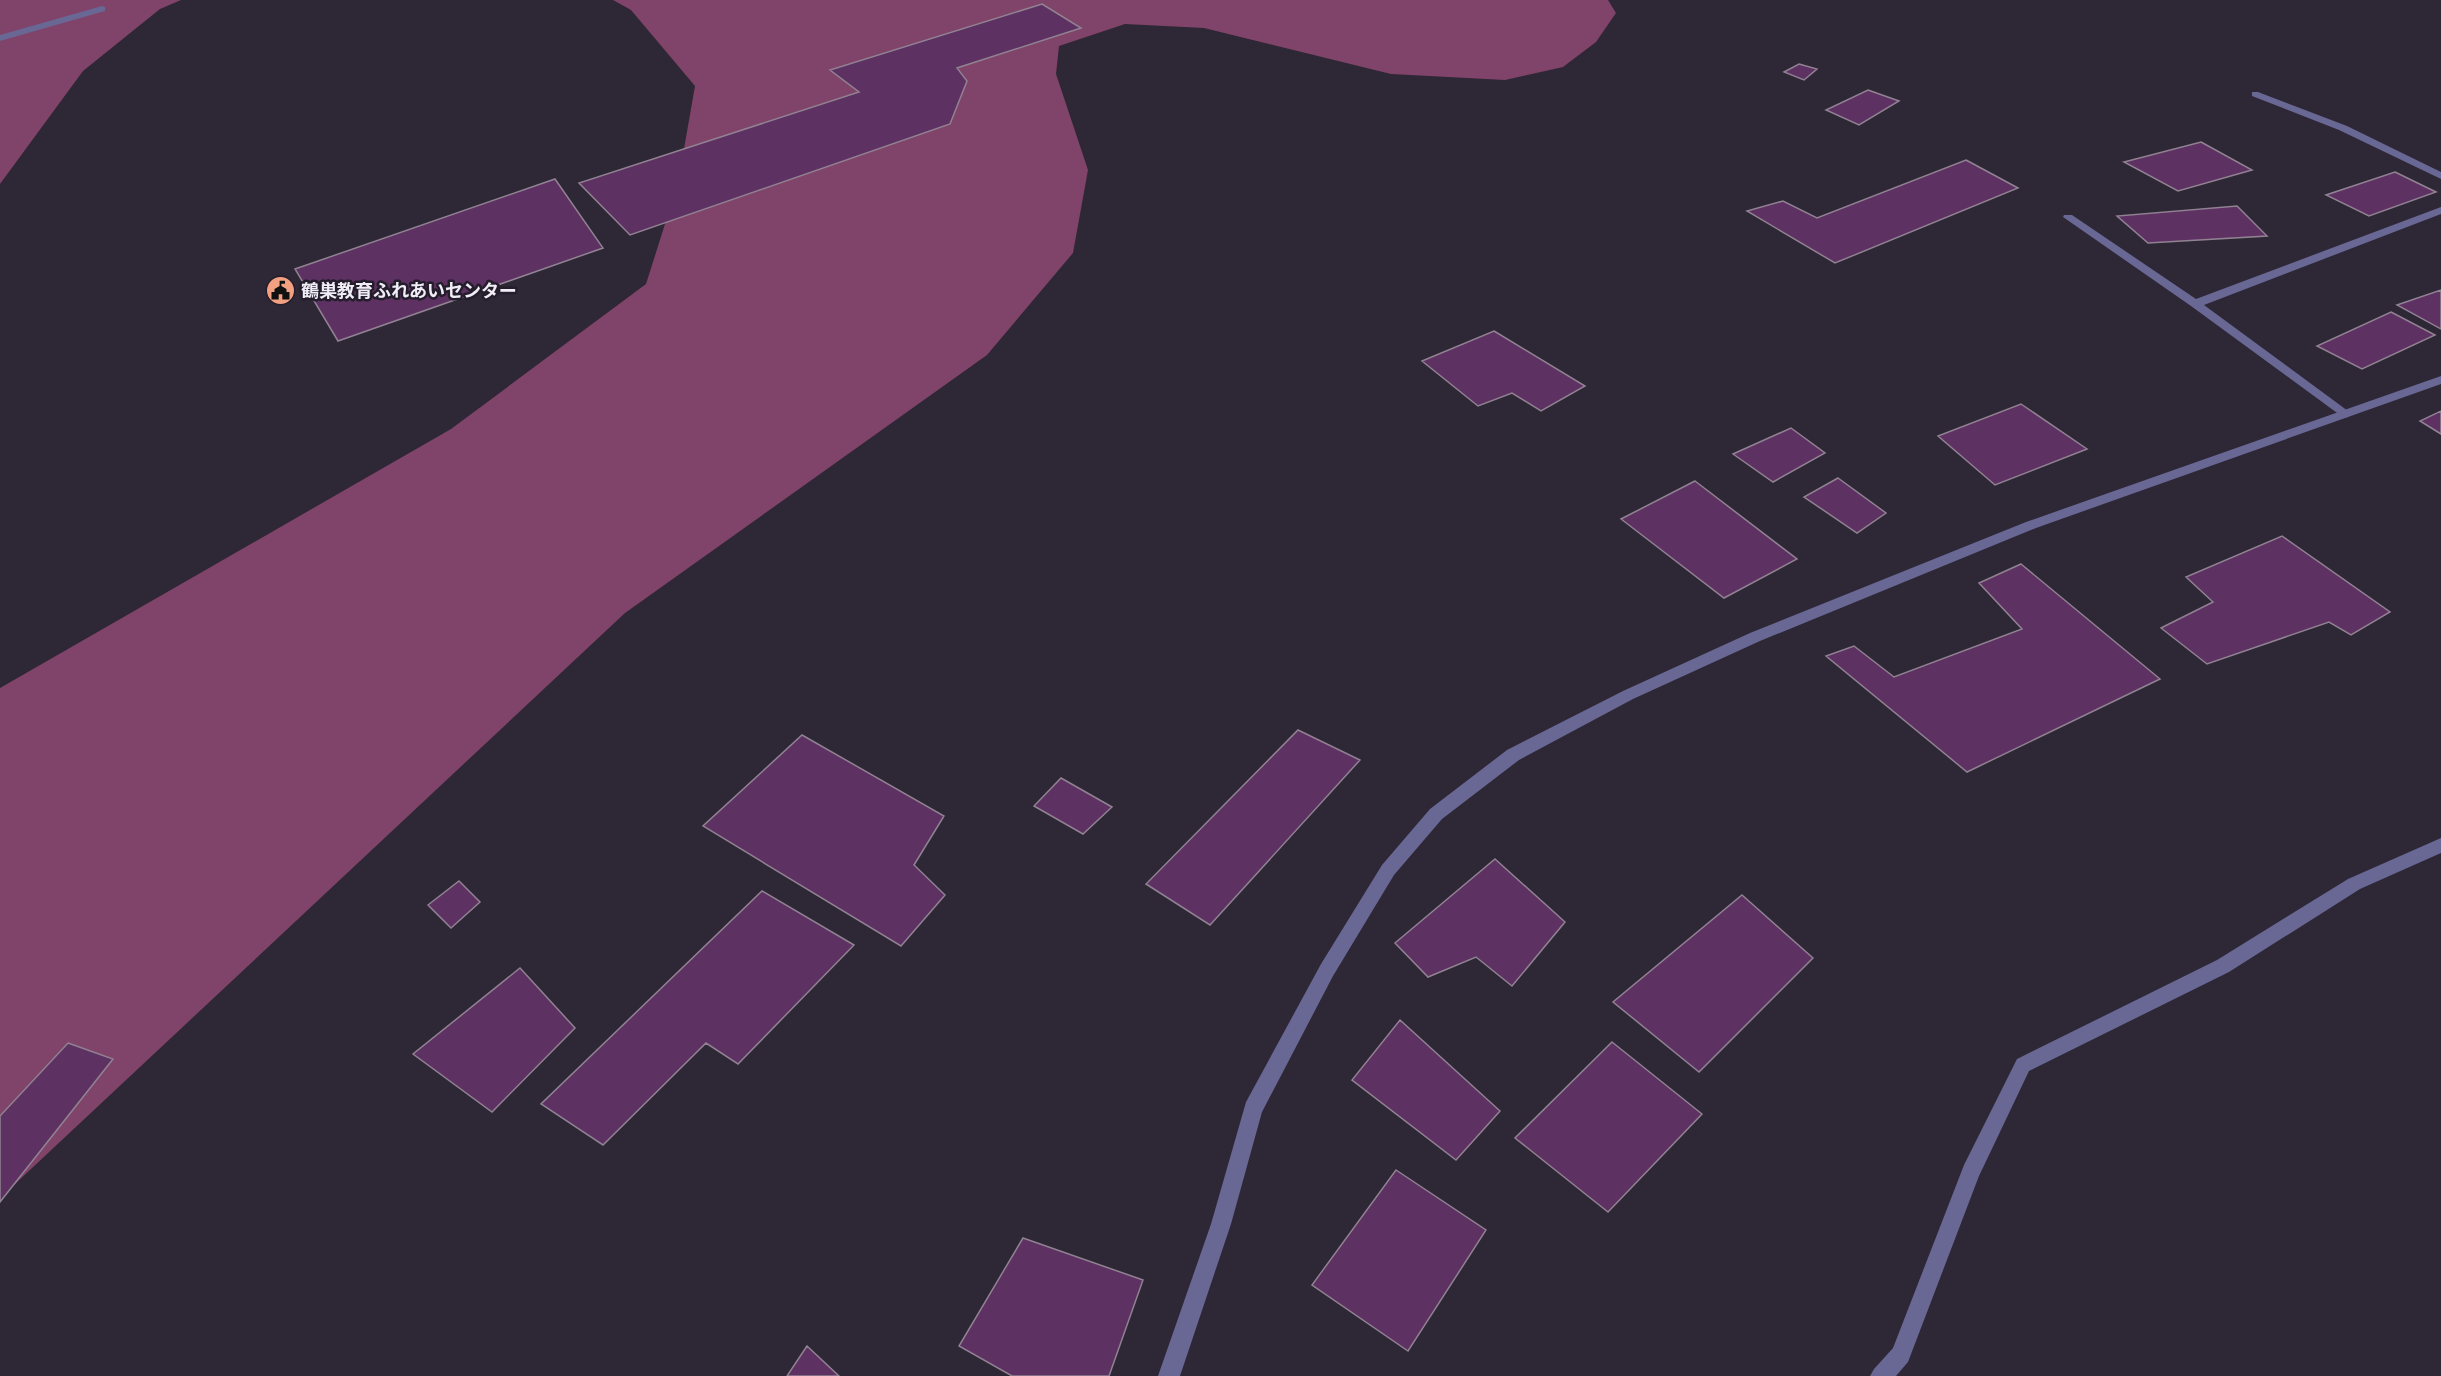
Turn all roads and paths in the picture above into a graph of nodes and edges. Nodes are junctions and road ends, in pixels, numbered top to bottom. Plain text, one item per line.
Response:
1 (102, 9) dead end
2 (0, 38) edge
3 (2255, 94) dead end
4 (2441, 176) edge
5 (2441, 210) edge
6 (2068, 217) dead end
7 (2195, 304) junction
8 (2441, 380) edge
9 (2344, 414) junction
10 (2441, 845) edge
11 (1169, 1376) edge
12 (1881, 1376) edge

1 - 2 street
3 - 4 street
5 - 7 street
6 - 7 street
7 - 9 street
8 - 9 street
9 - 11 street
10 - 12 street

